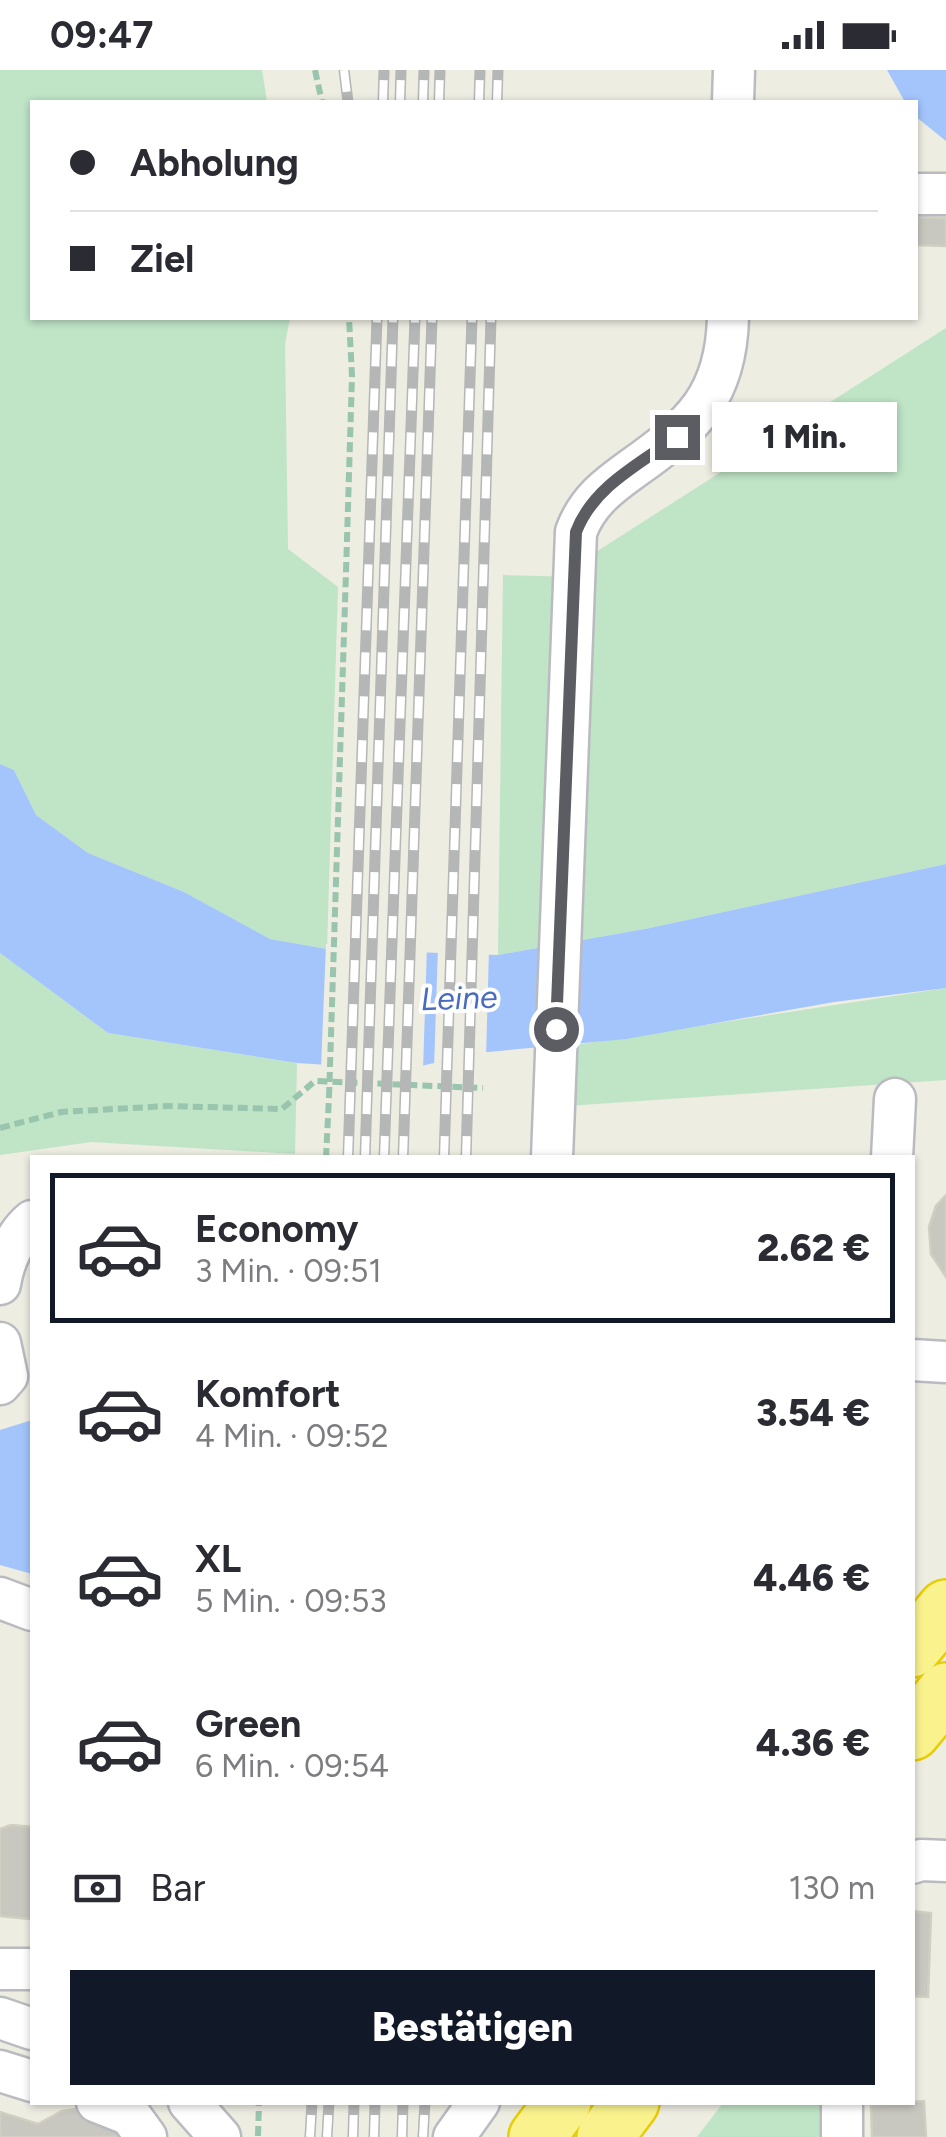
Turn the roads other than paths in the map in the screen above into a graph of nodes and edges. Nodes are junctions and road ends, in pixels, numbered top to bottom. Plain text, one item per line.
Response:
1 (734, 70) edge
2 (733, 100) edge
3 (918, 194) edge
4 (946, 194) edge
5 (728, 320) edge
6 (894, 1099) dead end
7 (552, 1155) edge
8 (892, 1155) edge
9 (30, 1223) edge
10 (0, 1284) edge
11 (915, 1360) edge
12 (946, 1362) edge
13 (0, 1598) edge
14 (946, 1608) edge
15 (30, 1609) edge
16 (915, 1645) edge
17 (946, 1691) edge
18 (915, 1728) edge
19 (0, 1969) edge
20 (30, 1969) edge
21 (0, 2018) edge
22 (30, 2027) edge
23 (0, 2071) edge
24 (30, 2081) edge
25 (105, 2105) edge
26 (193, 2105) edge
27 (476, 2105) edge
28 (561, 2105) edge
29 (629, 2105) edge
30 (842, 2105) edge
31 (146, 2137) edge
32 (220, 2137) edge
33 (454, 2137) edge
34 (537, 2137) edge
35 (605, 2137) edge
36 (842, 2137) edge

1 - 2 street
3 - 4 street
5 - 7 street
6 - 8 street
9 - 10 street
11 - 12 street
13 - 15 street
14 - 16 highway
17 - 18 highway
19 - 20 street
21 - 22 street
23 - 24 street
25 - 31 street
26 - 32 street
27 - 33 street
28 - 34 highway
29 - 35 highway
30 - 36 street

